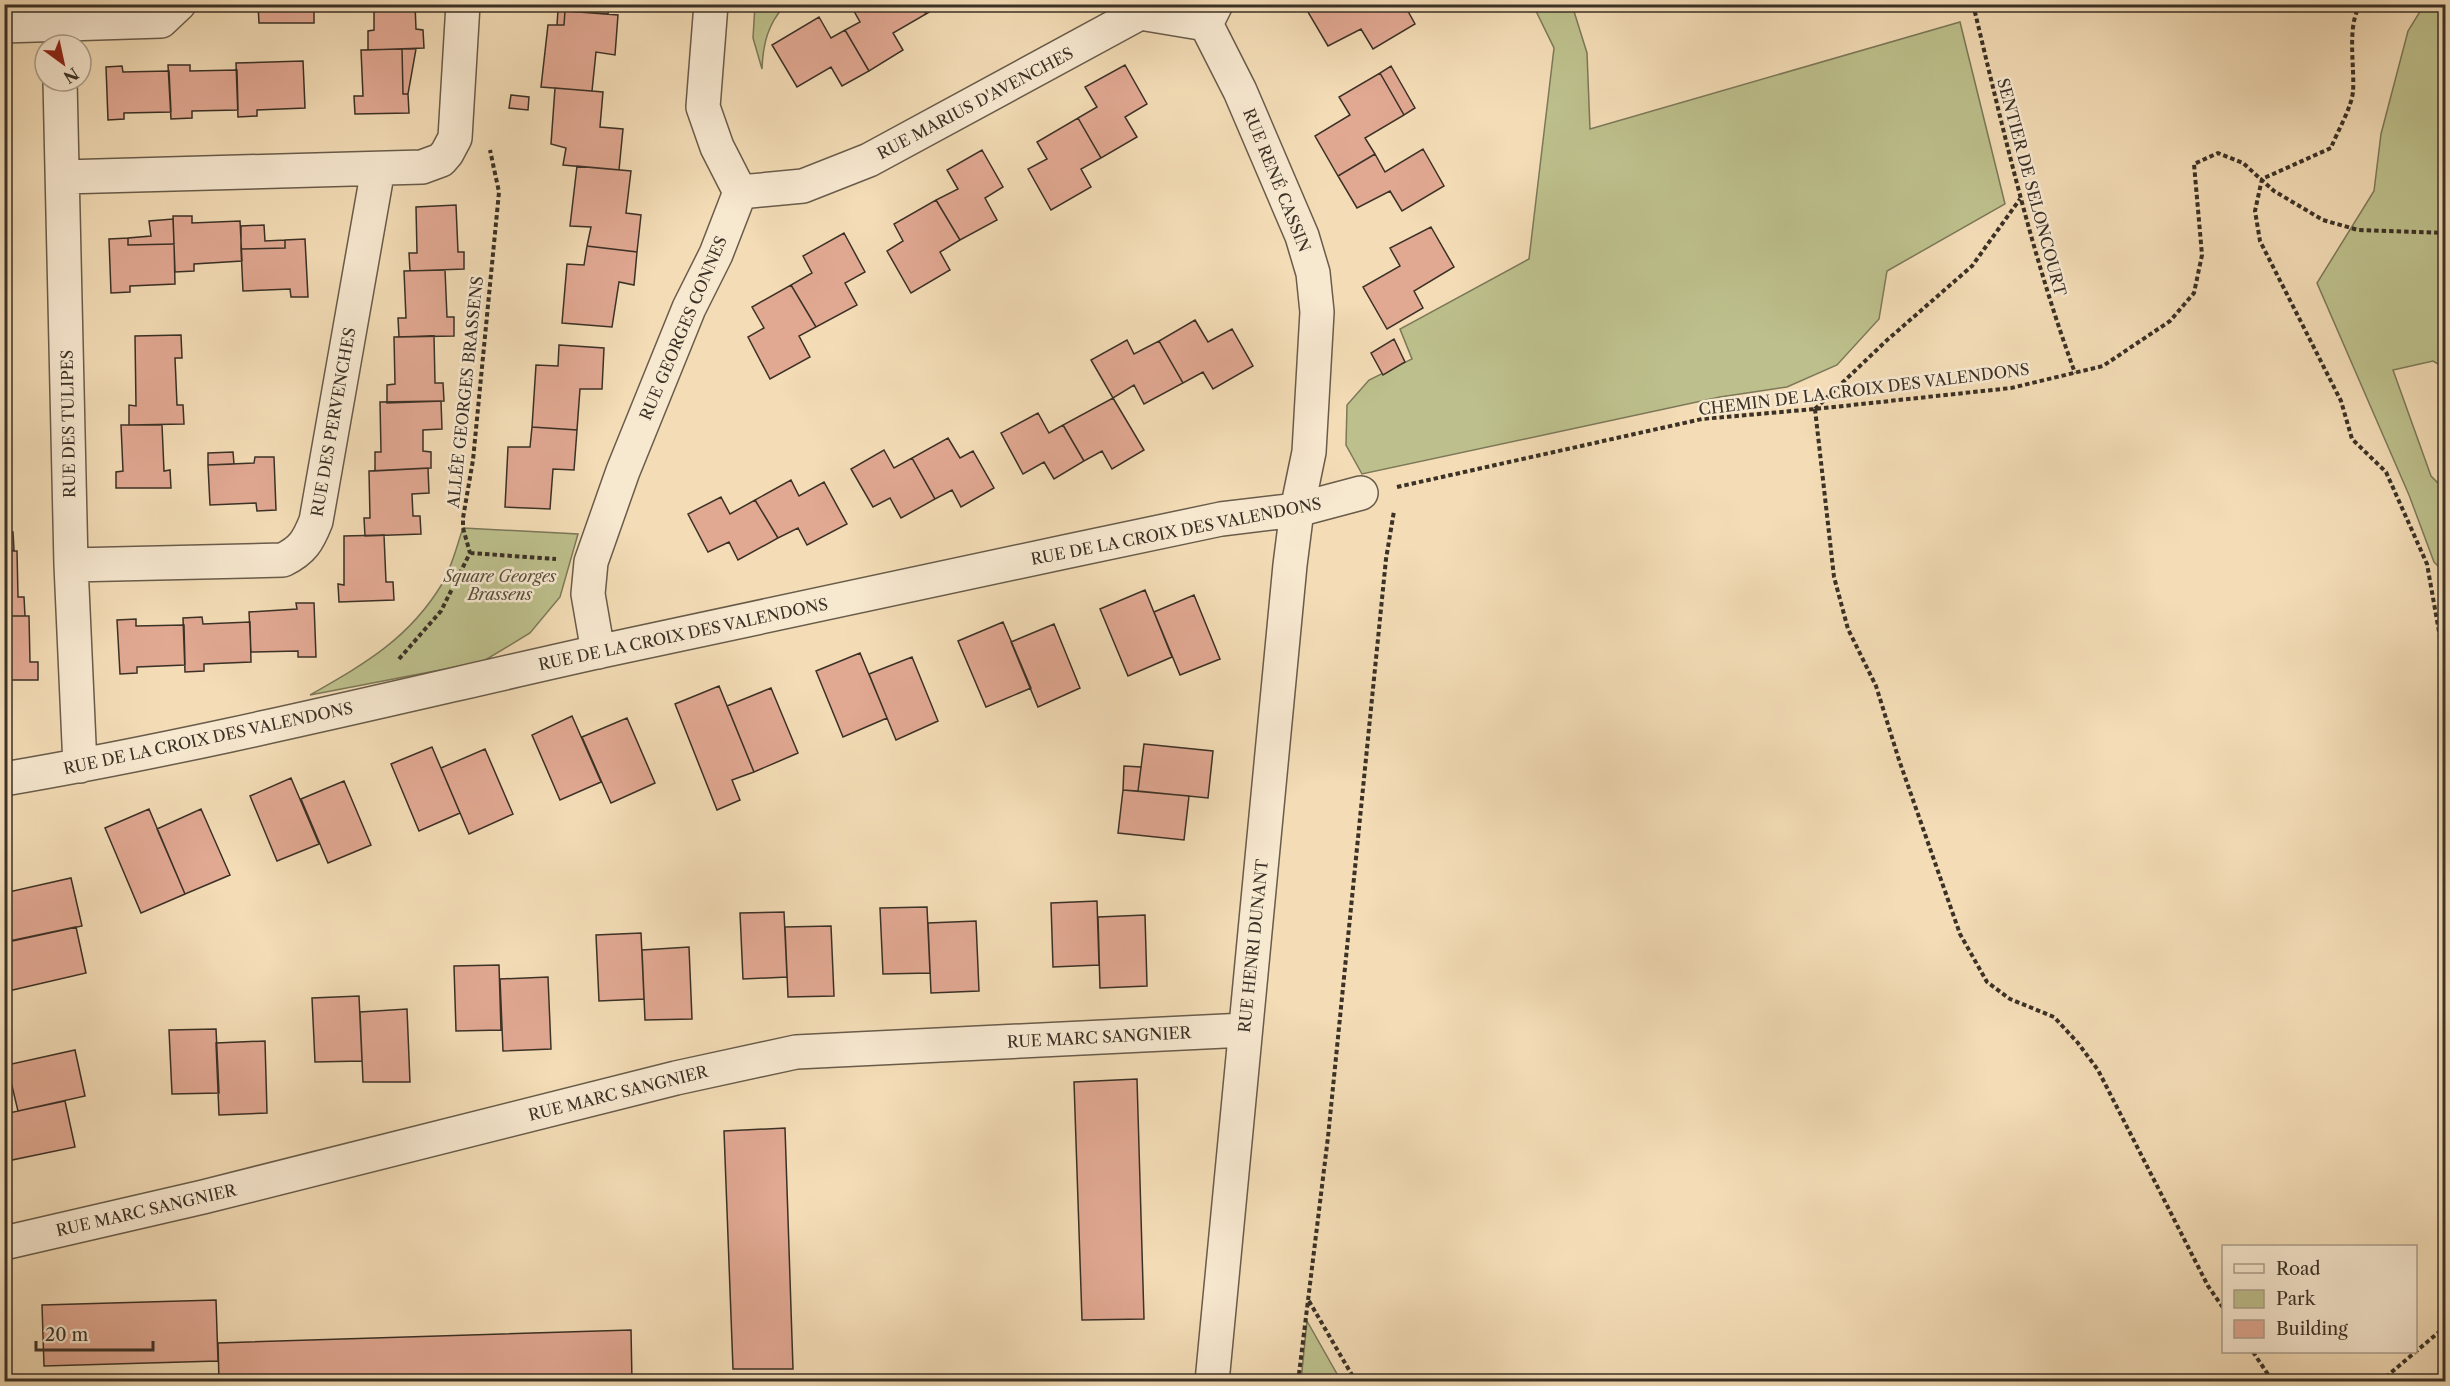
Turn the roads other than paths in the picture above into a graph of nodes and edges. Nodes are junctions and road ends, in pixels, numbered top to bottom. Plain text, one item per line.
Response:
1 (179, 4) edge
2 (463, 4) edge
3 (711, 4) edge
4 (1211, 14) edge
5 (4, 26) edge
6 (46, 33) edge
7 (73, 33) edge
8 (60, 93) edge
9 (378, 170) junction
10 (63, 177) junction
11 (740, 192) junction
12 (1361, 493) dead end
13 (1297, 510) junction
14 (71, 564) junction
15 (598, 652) junction
16 (80, 766) junction
17 (4, 779) edge
18 (1245, 1030) junction
19 (4, 1244) edge
20 (1212, 1382) edge

1 - 7 street
2 - 9 street
3 - 11 street
4 - 11 street, RUE MARIUS D'AVENCHES
4 - 13 street, RUE RENÉ CASSIN
5 - 6 street
8 - 10 street, RUE DES TULIPES
9 - 10 street
9 - 14 street, RUE DES PERVENCHES
10 - 14 street, RUE DES TULIPES
11 - 15 street, RUE GEORGES CONNES
12 - 13 street, RUE DE LA CROIX DES VALENDONS
13 - 15 street, RUE DE LA CROIX DES VALENDONS
13 - 18 street, RUE HENRI DUNANT
14 - 16 street, RUE DES TULIPES
15 - 16 street, RUE DE LA CROIX DES VALENDONS
16 - 17 street, RUE DE LA CROIX DES VALENDONS
18 - 19 street, RUE MARC SANGNIER
18 - 20 street, RUE HENRI DUNANT

